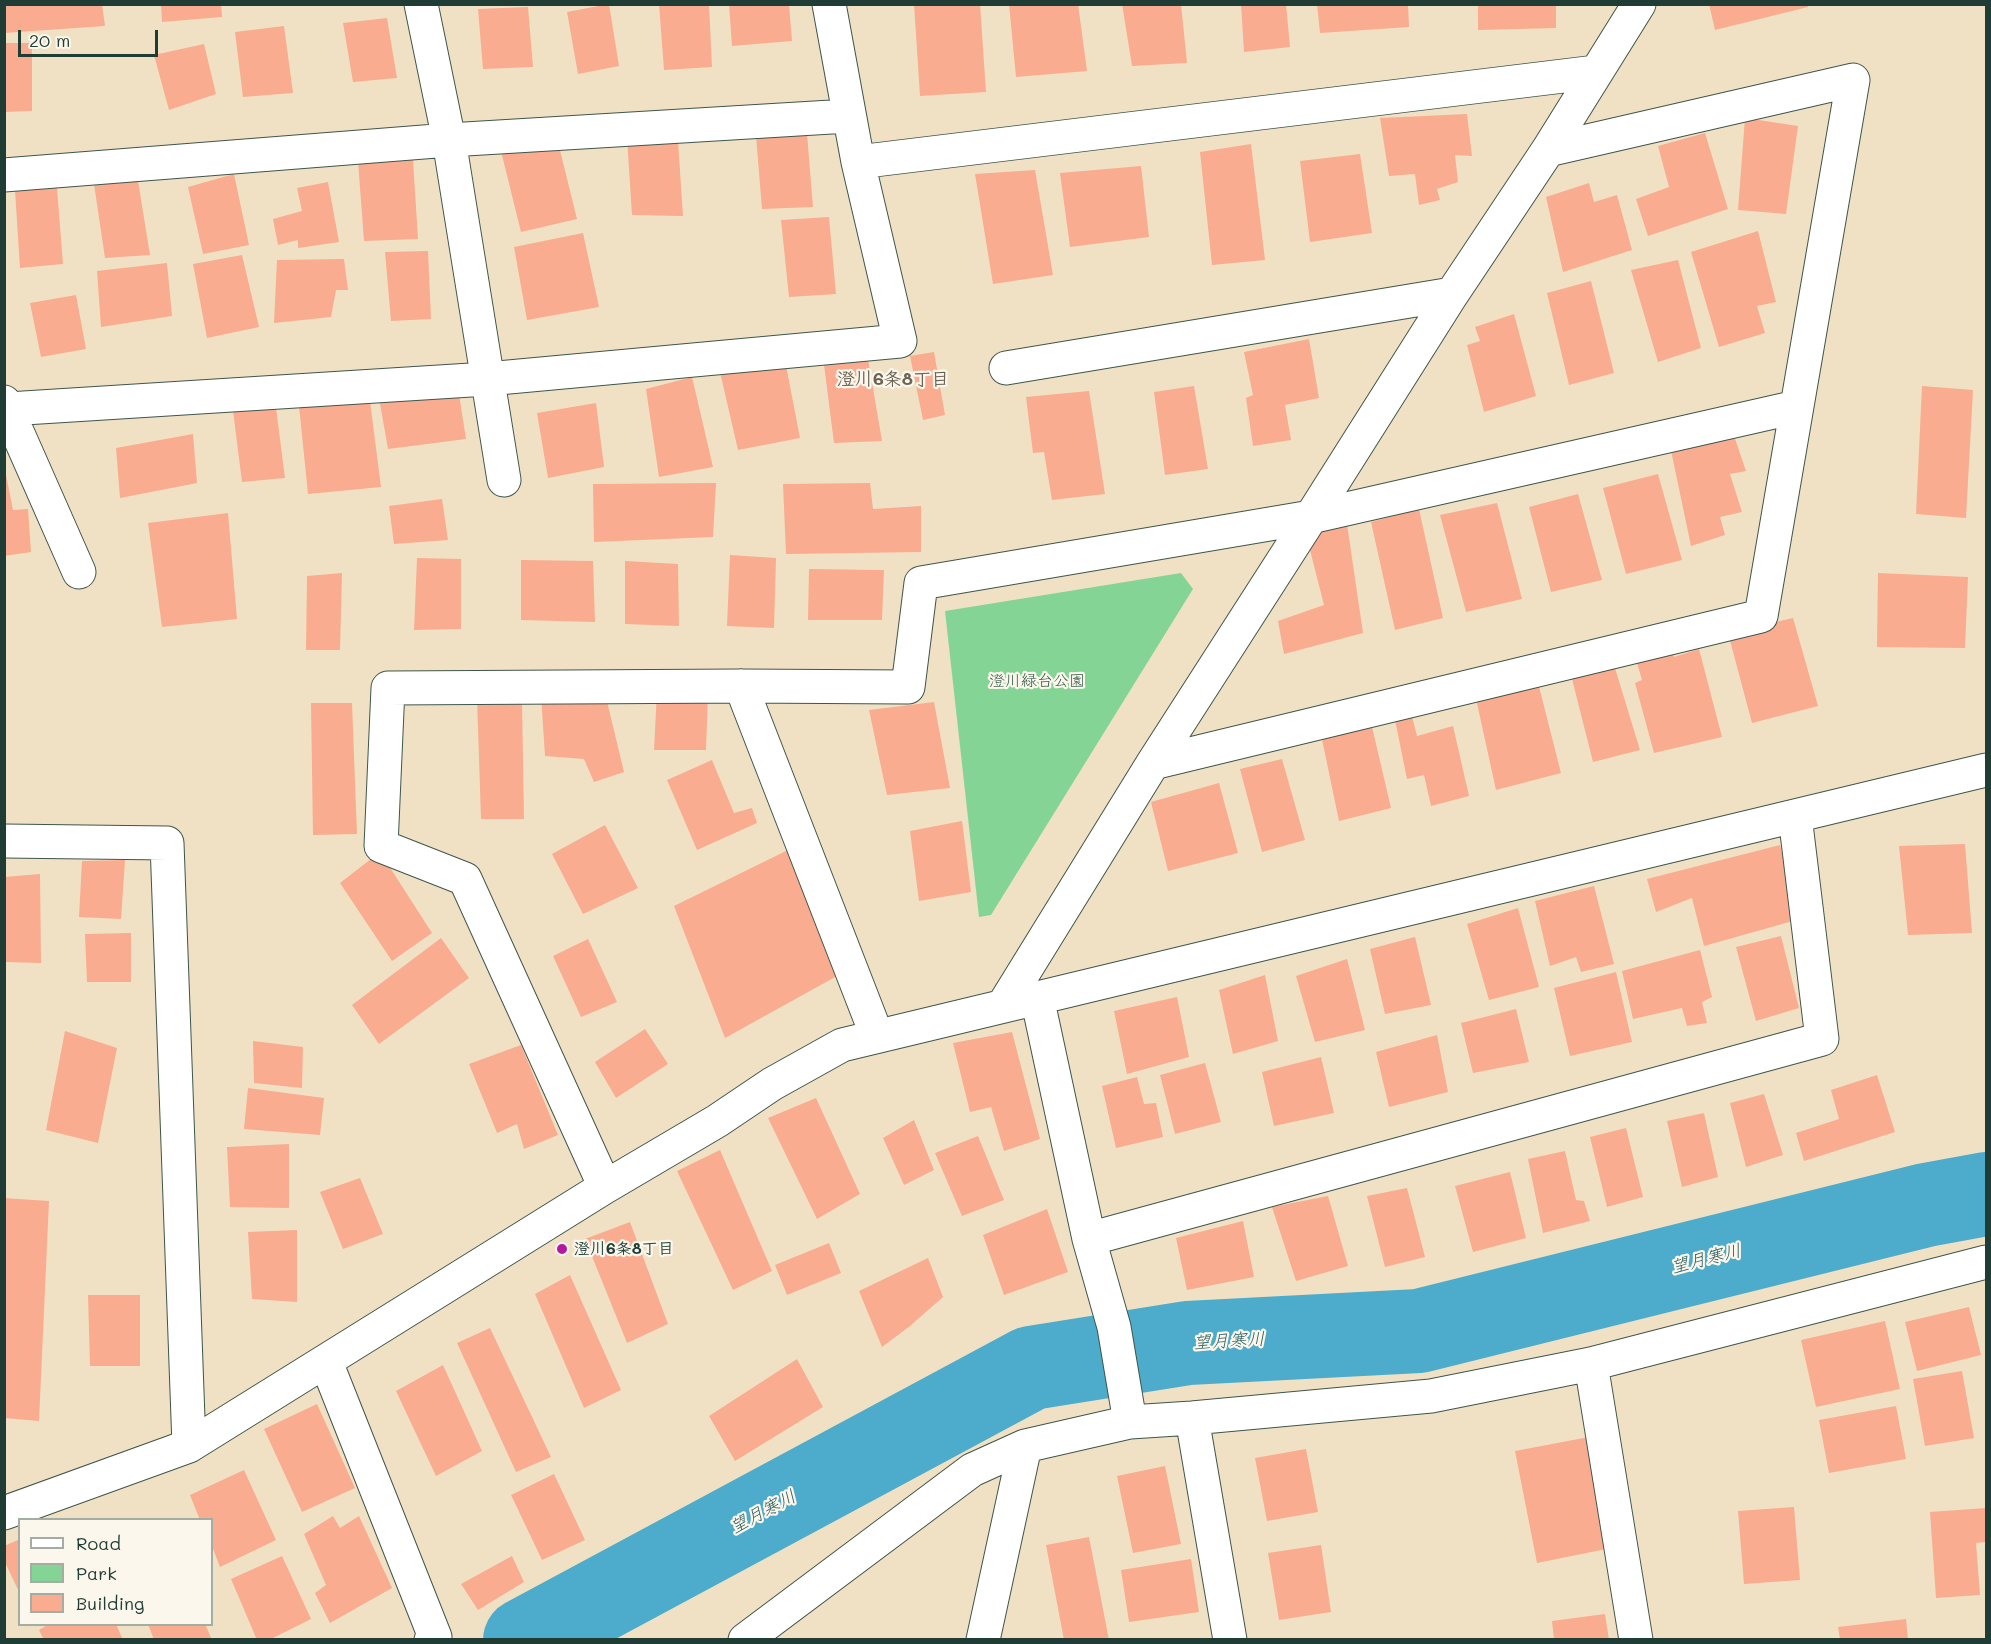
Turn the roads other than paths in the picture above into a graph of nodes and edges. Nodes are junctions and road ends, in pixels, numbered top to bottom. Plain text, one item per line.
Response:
1 (421, 4) edge
2 (829, 4) edge
3 (1639, 4) edge
4 (1596, 72) junction
5 (848, 116) junction
6 (449, 140) junction
7 (1548, 150) junction
8 (858, 162) junction
9 (4, 175) edge
10 (1452, 294) junction
11 (1006, 368) dead end
12 (487, 379) junction
13 (1796, 407) junction
14 (8, 415) edge
15 (504, 480) dead end
16 (1311, 518) junction
17 (79, 572) dead end
18 (741, 686) junction
19 (1153, 763) junction
20 (1986, 770) edge
21 (1795, 816) junction
22 (4, 841) edge
23 (1037, 997) junction
24 (1003, 1006) junction
25 (877, 1036) junction
26 (605, 1187) junction
27 (1089, 1239) junction
28 (1986, 1262) edge
29 (326, 1362) junction
30 (1591, 1364) junction
31 (1192, 1418) junction
32 (1130, 1422) junction
33 (189, 1446) junction
34 (1025, 1446) junction
35 (4, 1513) edge
36 (431, 1640) edge
37 (745, 1640) edge
38 (983, 1640) edge
39 (1230, 1640) edge
40 (1636, 1640) edge

1 - 6 street
2 - 5 street
3 - 4 street
4 - 7 street
4 - 8 street
5 - 6 street
5 - 8 street
6 - 9 street
6 - 12 street
7 - 10 street
7 - 13 street
8 - 12 street
10 - 11 street
10 - 16 street
12 - 14 street
12 - 15 street
13 - 16 street
13 - 19 street
14 - 17 street
16 - 18 street
16 - 19 street
18 - 25 street
18 - 26 street
19 - 24 street
20 - 21 street
21 - 23 street
21 - 27 street
22 - 33 street
23 - 24 street
23 - 27 street
24 - 25 street
25 - 26 street
26 - 29 street
27 - 32 street
28 - 30 street
29 - 33 street
29 - 36 street
30 - 31 street
30 - 40 street
31 - 32 street
31 - 39 street
32 - 34 street
33 - 35 street
34 - 37 street
34 - 38 street

